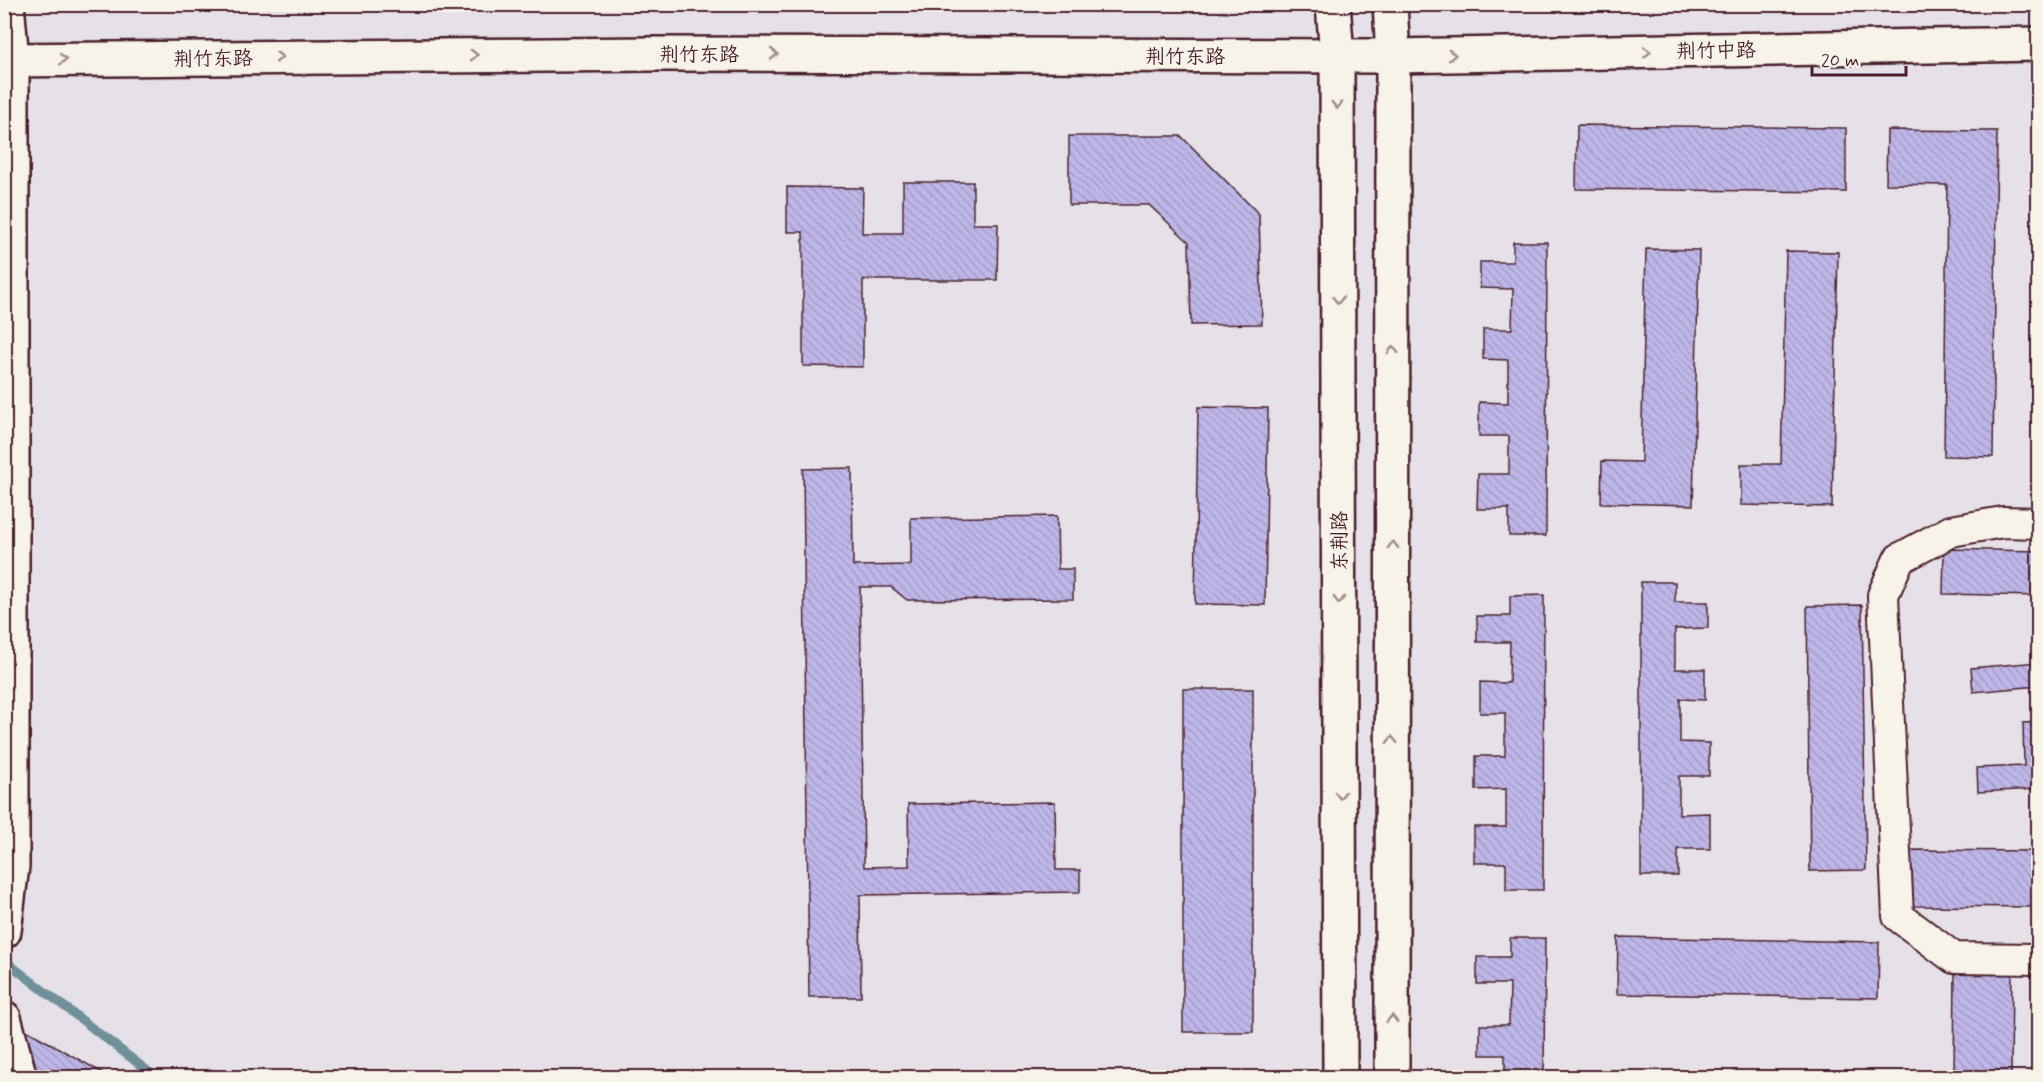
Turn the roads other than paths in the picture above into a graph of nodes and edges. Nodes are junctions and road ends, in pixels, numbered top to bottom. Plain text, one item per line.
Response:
1 (7, 4) edge
2 (1333, 4) edge
3 (1390, 4) edge
4 (2038, 45) edge
5 (1337, 56) junction
6 (1393, 56) junction
7 (8, 60) edge
8 (2038, 523) edge
9 (5, 926) edge
10 (2038, 959) edge
11 (4, 1018) edge
12 (20, 1077) edge
13 (1340, 1077) edge
14 (1392, 1077) edge

1 - 7 street
2 - 5 street, 东荆路
3 - 6 street
6 -> 4 street, 荆竹中路
5 - 6 street, 荆竹东路
7 -> 5 street, 荆竹东路
5 -> 13 street, 东荆路
14 -> 6 street
7 - 9 street
8 - 10 street
11 - 12 street

